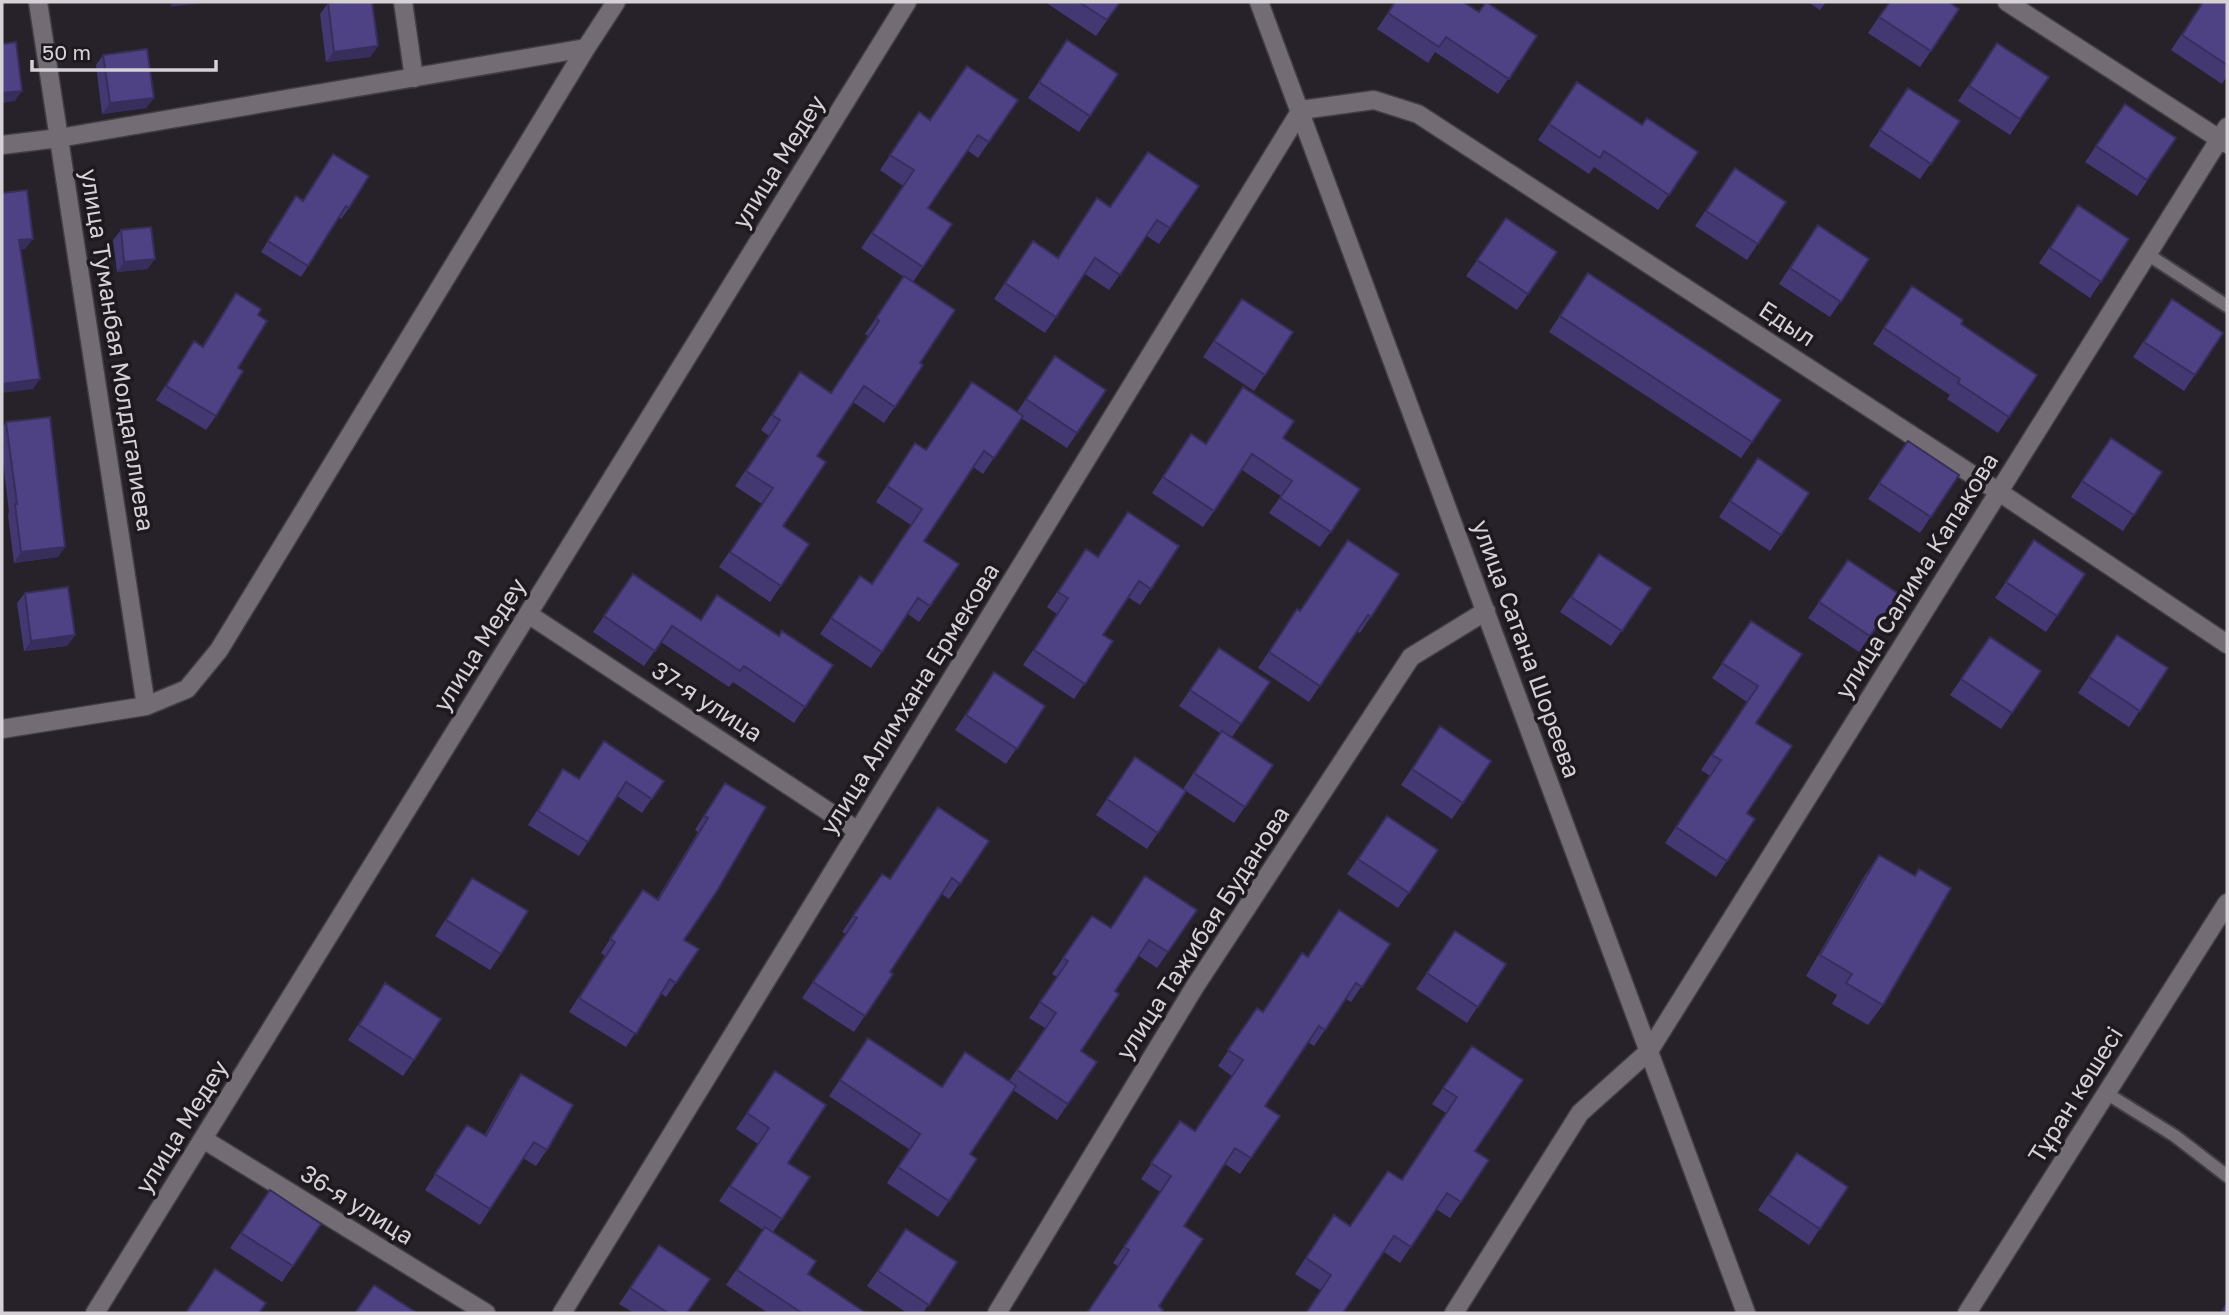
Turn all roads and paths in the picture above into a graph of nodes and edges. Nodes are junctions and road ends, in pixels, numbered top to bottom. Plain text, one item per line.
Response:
1 (38, 2) edge
2 (403, 2) edge
3 (616, 2) edge
4 (907, 2) edge
5 (1259, 2) edge
6 (2007, 2) edge
7 (586, 48) junction
8 (414, 78) junction
9 (1301, 110) junction
10 (2225, 137) edge
11 (59, 138) junction
12 (2, 145) edge
13 (2147, 254) junction
14 (2227, 306) edge
15 (1999, 492) junction
16 (1486, 611) junction
17 (528, 614) junction
18 (2227, 644) edge
19 (146, 706) junction
20 (2, 729) edge
21 (858, 831) junction
22 (2227, 903) edge
23 (1649, 1051) junction
24 (2106, 1093) junction
25 (203, 1139) junction
26 (2227, 1176) edge
27 (96, 1313) edge
28 (486, 1313) edge
29 (562, 1313) edge
30 (996, 1313) edge
31 (1454, 1313) edge
32 (1746, 1313) edge
33 (1967, 1313) edge

1 - 11 street, улица Туманбая Молдагалиева
2 - 8 street
3 - 7 street
4 - 17 street, улица Медеу
5 - 9 street, улица Сатана Шореева
6 - 10 street
7 - 8 street
7 - 19 street
8 - 11 street
9 - 15 street, Едыл
9 - 16 street, улица Сатана Шореева
9 - 21 street, улица Алимхана Ермекова
10 - 13 street, улица Салима Капакова
11 - 12 street
11 - 19 street, улица Туманбая Молдагалиева
13 - 14 lane
13 - 15 street, улица Салима Капакова
15 - 18 street, Едыл
15 - 23 street, улица Салима Капакова
16 - 23 street, улица Сатана Шореева
16 - 30 street, улица Тажибая Буданова
17 - 21 street, 37-я улица
17 - 25 street, улица Медеу
19 - 20 street
21 - 29 street, улица Алимхана Ермекова
22 - 24 street, Тұран көшесі
23 - 31 street, улица Салима Капакова
23 - 32 street, улица Сатана Шореева
24 - 26 lane
24 - 33 street, Тұран көшесі
25 - 27 street, улица Медеу
25 - 28 street, 36-я улица

